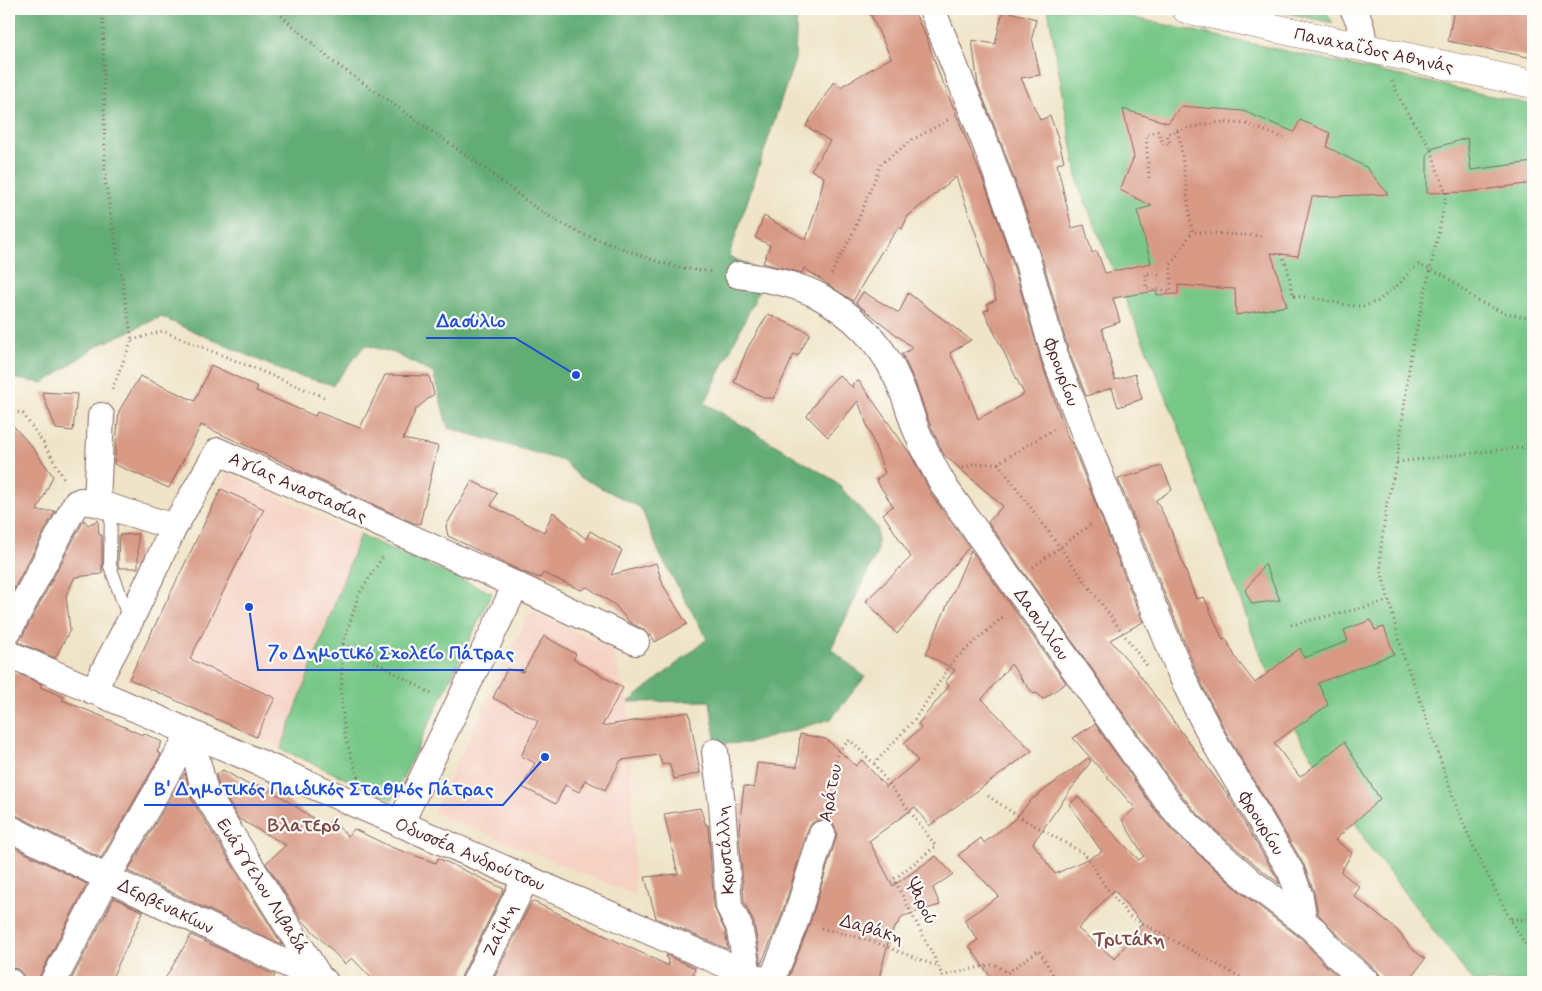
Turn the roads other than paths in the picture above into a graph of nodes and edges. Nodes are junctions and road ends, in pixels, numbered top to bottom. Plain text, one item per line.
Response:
1 (932, 9) edge
2 (1186, 9) edge
3 (1353, 9) edge
4 (1375, 50) junction
5 (1533, 84) edge
6 (738, 275) road end
7 (101, 416) road end
8 (95, 505) junction
9 (174, 527) junction
10 (516, 585) junction
11 (130, 621) junction
12 (9, 630) edge
13 (636, 642) dead end
14 (9, 654) edge
15 (94, 691) junction
16 (190, 733) junction
17 (715, 752) dead end
18 (400, 824) junction
19 (9, 828) edge
20 (822, 834) road end
21 (107, 878) junction
22 (526, 878) junction
23 (1304, 922) junction
24 (762, 979) edge
25 (323, 981) edge
26 (53, 982) edge
27 (475, 982) edge
28 (1367, 982) edge

1 - 23 street, Φρουρίου
2 - 4 street, Παναχαΐδος Αθηνάς
3 - 4 street
4 - 5 street, Παναχαΐδος Αθηνάς
6 - 23 street, Δασυλλίου
7 - 8 street
8 - 9 street
8 - 11 lane
8 - 12 street
9 - 10 street, Αγίας Αναστασίας
9 - 11 street, Αγίας Αναστασίας
10 - 13 street, Αγίας Αναστασίας
10 - 18 street
11 - 15 street, Αγίας Αναστασίας
14 - 15 street, Οδυσσέα Ανδρούτσου
15 - 16 street, Οδυσσέα Ανδρούτσου
16 - 18 street, Οδυσσέα Ανδρούτσου
16 - 21 street
16 - 25 street, Ευάγγελου Λιβαδά
17 - 24 street, Κρυστάλλη
18 - 22 street, Οδυσσέα Ανδρούτσου
19 - 21 street, Δερβενακίων
20 - 24 street, Αράτου
21 - 25 street, Δερβενακίων
21 - 26 street
22 - 24 street, Οδυσσέα Ανδρούτσου
22 - 27 street, Ζαΐμη
23 - 28 street, Δασυλλίου

